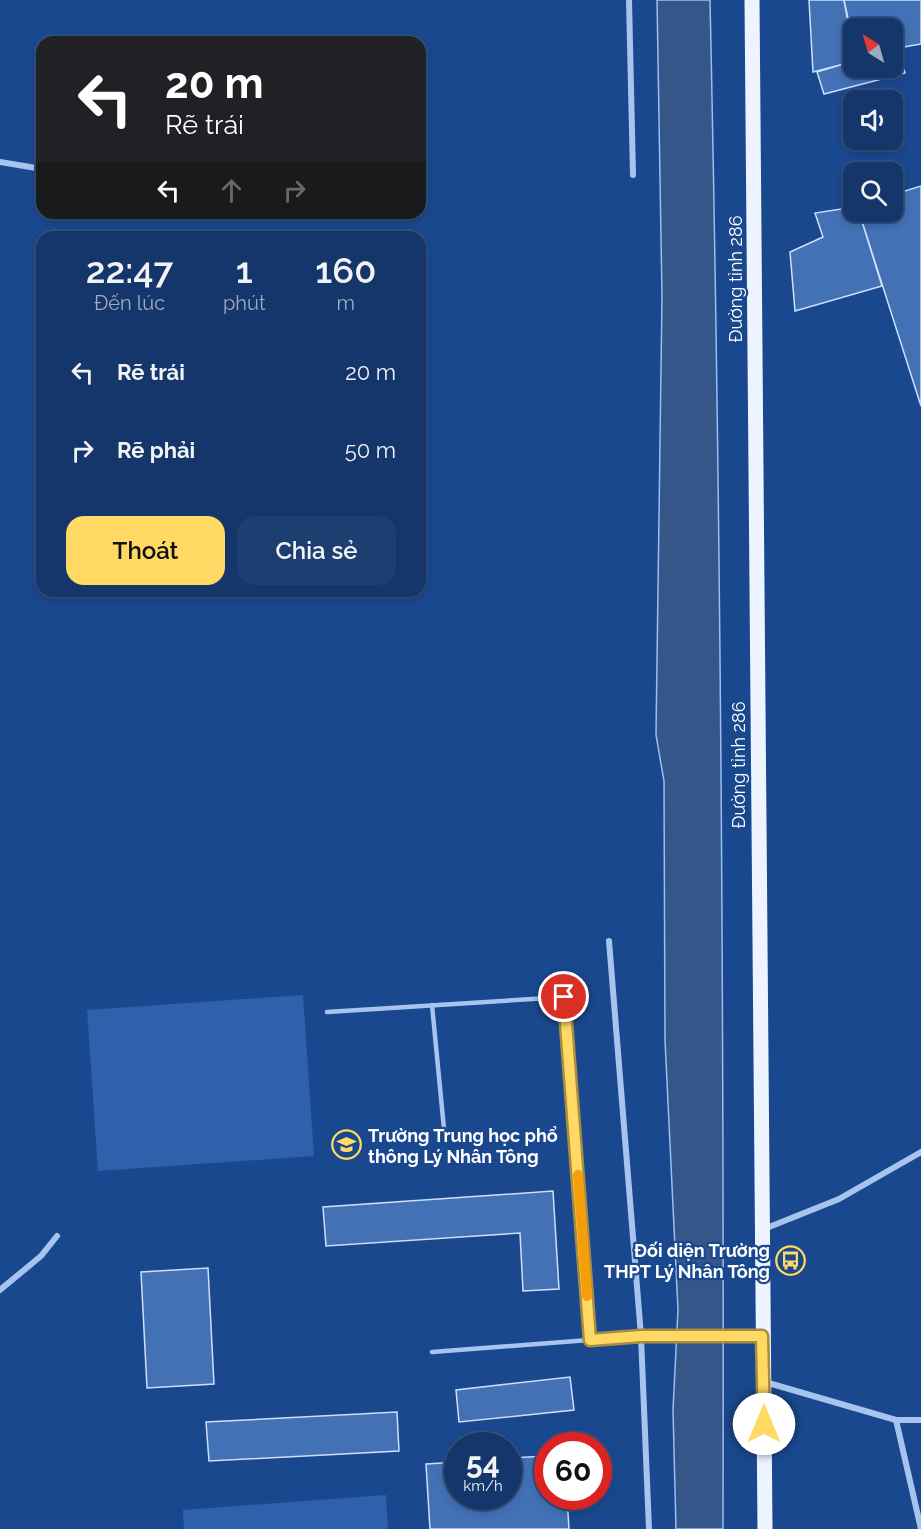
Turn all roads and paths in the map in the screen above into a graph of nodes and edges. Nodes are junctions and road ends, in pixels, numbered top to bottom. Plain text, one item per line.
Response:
1 (629, 0) edge
2 (752, 0) edge
3 (0, 162) edge
4 (36, 168) edge
5 (633, 175) dead end
6 (609, 941) dead end
7 (432, 1005) junction
8 (327, 1012) dead end
9 (444, 1130) dead end
10 (921, 1152) edge
11 (760, 1230) junction
12 (57, 1236) dead end
13 (0, 1290) edge
14 (641, 1336) junction
15 (762, 1336) junction
16 (590, 1340) junction
17 (432, 1352) dead end
18 (764, 1382) junction
19 (896, 1420) junction
20 (921, 1420) edge
21 (920, 1515) edge
22 (649, 1529) edge
23 (765, 1529) edge
24 (921, 1529) edge

1 - 5 street
2 - 11 main road, Đường tỉnh 286
3 - 4 street
6 - 14 street
7 - 8 lane
7 - 9 lane
7 - 16 lane
10 - 11 street
11 - 15 main road, Đường tỉnh 286
12 - 13 street
14 - 15 street
14 - 16 lane
14 - 22 street
15 - 18 main road, Đường tỉnh 286
16 - 17 lane
18 - 19 street
18 - 23 main road, Đường tỉnh 286
19 - 20 street
19 - 21 street
21 - 24 street

